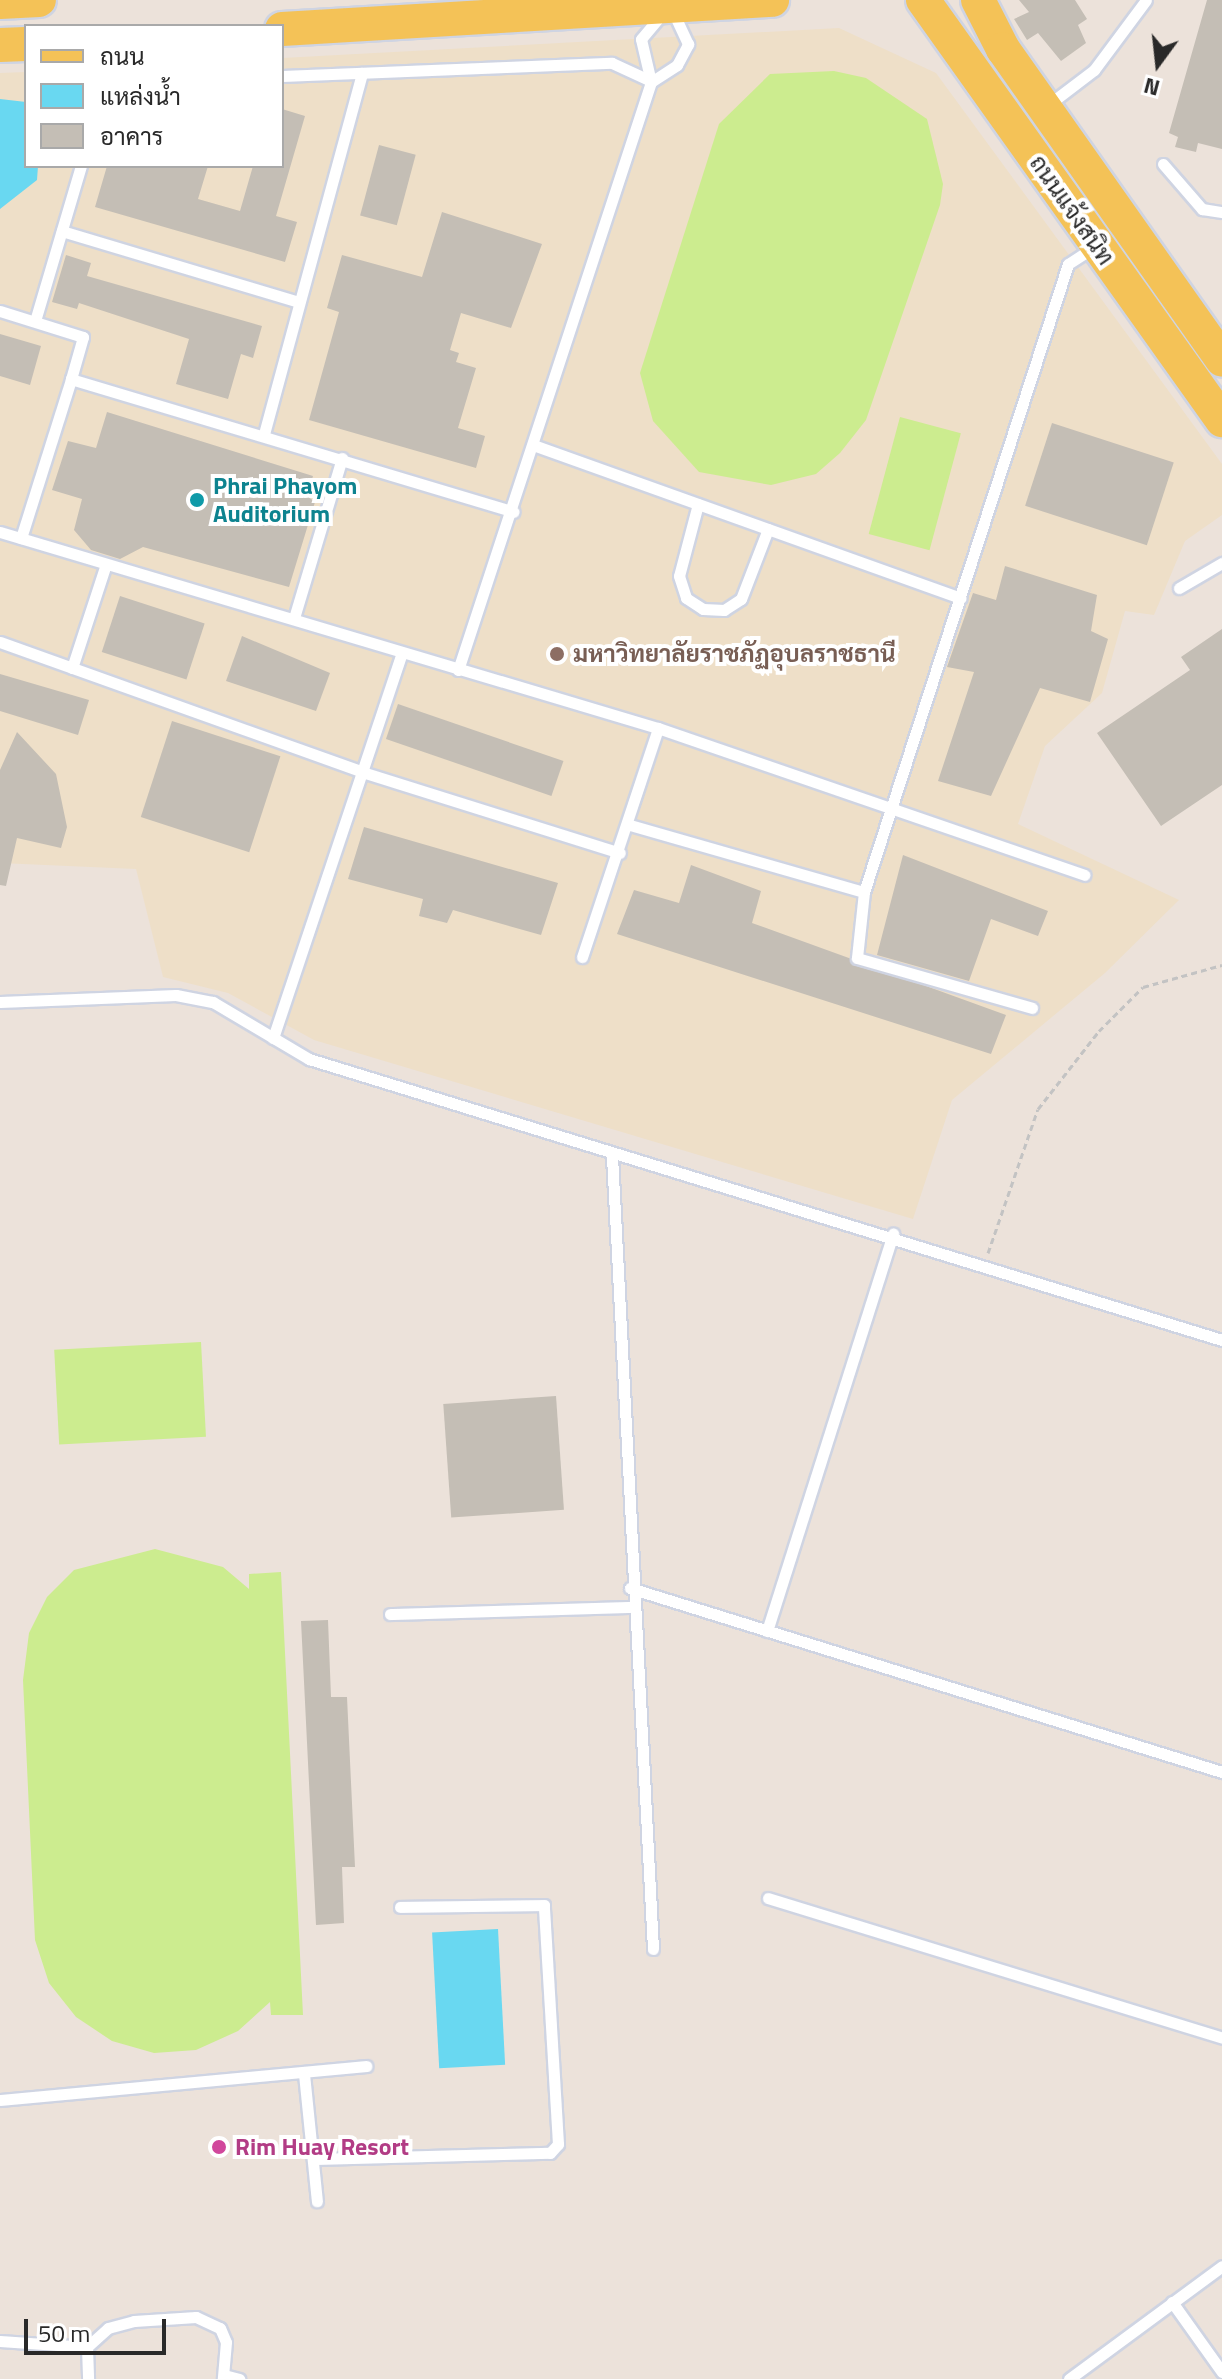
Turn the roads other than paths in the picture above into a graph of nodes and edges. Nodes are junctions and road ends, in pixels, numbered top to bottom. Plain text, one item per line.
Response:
1 (39, 0) edge
2 (772, 0) edge
3 (923, 0) edge
4 (978, 0) edge
5 (1146, 0) edge
6 (0, 2) edge
7 (670, 3) edge
8 (284, 29) edge
9 (24, 44) edge
10 (0, 45) edge
11 (362, 73) junction
12 (284, 76) edge
13 (651, 82) junction
14 (1044, 108) junction
15 (1163, 164) dead end
16 (80, 168) edge
17 (1222, 212) edge
18 (62, 231) junction
19 (1097, 245) junction
20 (299, 302) junction
21 (0, 311) edge
22 (35, 321) junction
23 (1222, 359) edge
24 (71, 379) junction
25 (1222, 420) edge
26 (264, 434) junction
27 (536, 446) junction
28 (342, 458) junction
29 (698, 504) junction
30 (513, 512) junction
31 (768, 529) junction
32 (0, 532) edge
33 (21, 538) junction
34 (1222, 563) edge
35 (105, 567) junction
36 (1179, 588) dead end
37 (961, 598) junction
38 (294, 618) junction
39 (0, 642) edge
40 (402, 653) junction
41 (72, 668) junction
42 (458, 670) junction
43 (658, 728) junction
44 (365, 773) junction
45 (887, 808) junction
46 (630, 825) junction
47 (620, 853) junction
48 (1084, 875) dead end
49 (864, 892) junction
50 (582, 957) dead end
51 (0, 1002) edge
52 (1032, 1008) dead end
53 (273, 1038) junction
54 (612, 1156) junction
55 (893, 1233) junction
56 (1222, 1340) edge
57 (630, 1588) junction
58 (631, 1607) junction
59 (390, 1614) dead end
60 (767, 1631) junction
61 (1222, 1772) edge
62 (768, 1898) dead end
63 (400, 1907) dead end
64 (653, 1949) dead end
65 (1222, 2038) edge
66 (366, 2066) dead end
67 (304, 2074) junction
68 (0, 2100) edge
69 (315, 2159) junction
70 (317, 2201) dead end
71 (1222, 2266) edge
72 (1172, 2302) junction
73 (0, 2341) edge
74 (87, 2347) junction
75 (1222, 2372) edge
76 (224, 2377) edge
77 (88, 2379) edge
78 (239, 2379) edge
79 (1069, 2379) edge

1 - 6 main road
2 - 7 main road
3 - 19 main road, ถนนแจ้งสนิท
4 - 14 main road, ถนนแจ้งสนิท
5 - 14 lane
7 - 8 main road
7 - 13 lane
7 - 13 lane
9 - 10 main road
11 - 12 lane
11 - 13 lane
11 - 20 lane
13 - 27 lane
14 - 23 main road, ถนนแจ้งสนิท
15 - 17 lane
16 - 18 lane
18 - 20 lane
18 - 22 lane
19 - 25 main road, ถนนแจ้งสนิท
19 - 37 lane
20 - 26 lane
21 - 22 lane
22 - 24 lane
24 - 26 lane
24 - 33 lane
26 - 28 lane
27 - 29 lane
27 - 30 lane
28 - 30 lane
28 - 38 lane
29 - 31 lane
29 - 31 lane
30 - 42 lane
31 - 37 lane
32 - 33 lane
33 - 35 lane
34 - 36 lane
35 - 38 lane
35 - 41 lane
37 - 45 lane
38 - 40 lane
39 - 41 lane
40 - 42 lane
40 - 44 lane
41 - 44 lane
42 - 43 lane
43 - 45 lane
43 - 46 lane
44 - 47 lane
44 - 53 lane
45 - 48 lane
45 - 49 lane
46 - 47 lane
46 - 49 lane
47 - 50 lane
49 - 52 lane
51 - 53 lane
53 - 54 lane
54 - 55 lane
54 - 57 lane
55 - 56 lane
55 - 60 lane
57 - 58 lane
57 - 60 lane
58 - 59 lane
58 - 64 lane
60 - 61 lane
62 - 65 lane
63 - 69 lane
66 - 67 lane
67 - 68 lane
67 - 69 lane
69 - 70 lane
71 - 72 lane
72 - 75 lane
72 - 79 lane
73 - 74 lane
74 - 76 lane
74 - 77 lane
76 - 78 lane

